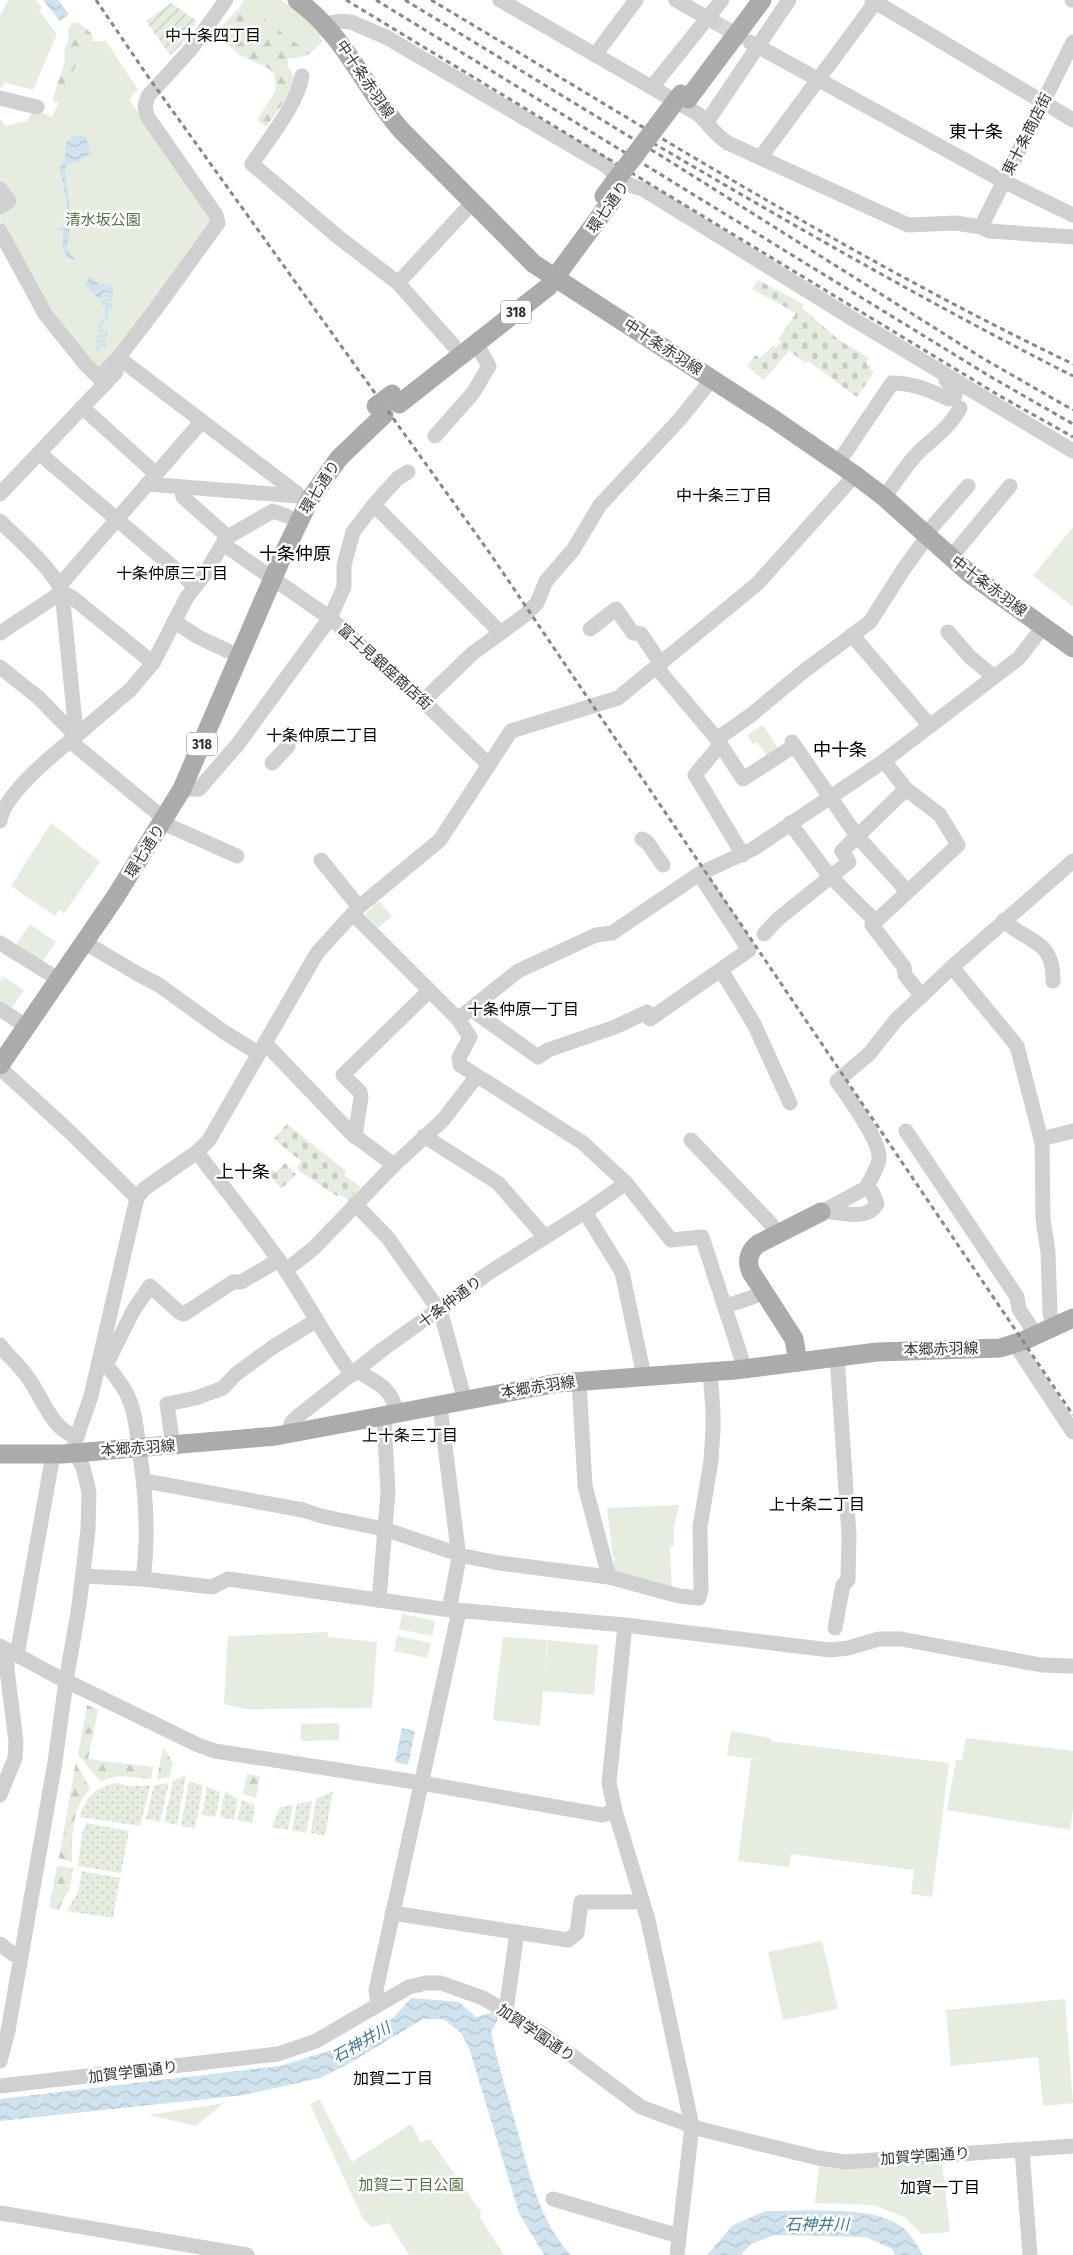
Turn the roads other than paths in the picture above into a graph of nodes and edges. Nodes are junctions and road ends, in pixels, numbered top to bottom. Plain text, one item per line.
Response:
1 (226, 0) edge
2 (297, 0) edge
3 (500, 0) edge
4 (636, 0) edge
5 (676, 0) edge
6 (722, 0) edge
7 (751, 0) edge
8 (762, 0) edge
9 (789, 0) edge
10 (875, 1) edge
11 (711, 20) junction
12 (326, 24) junction
13 (1073, 42) edge
14 (754, 44) junction
15 (594, 55) junction
16 (302, 76) dead end
17 (818, 80) junction
18 (652, 87) junction
19 (684, 96) junction
20 (0, 98) edge
21 (1044, 102) junction
22 (37, 107) dead end
23 (1073, 120) edge
24 (707, 122) junction
25 (760, 158) junction
26 (1003, 181) junction
27 (0, 189) edge
28 (472, 203) junction
29 (0, 207) edge
30 (1073, 215) edge
31 (981, 227) junction
32 (0, 232) edge
33 (1073, 237) edge
34 (551, 275) junction
35 (398, 283) junction
36 (165, 308) dead end
37 (476, 343) junction
38 (453, 345) junction
39 (124, 362) junction
40 (938, 370) junction
41 (712, 379) junction
42 (102, 380) junction
43 (388, 404) junction
44 (82, 408) junction
45 (960, 408) dead end
46 (202, 421) junction
47 (435, 436) dead end
48 (1073, 451) edge
49 (39, 453) junction
50 (838, 463) junction
51 (408, 472) dead end
52 (855, 475) junction
53 (152, 479) junction
54 (968, 486) dead end
55 (1010, 486) dead end
56 (181, 488) junction
57 (0, 494) edge
58 (297, 495) junction
59 (884, 497) junction
60 (374, 505) junction
61 (287, 516) junction
62 (117, 519) junction
63 (0, 521) edge
64 (926, 536) junction
65 (225, 541) junction
66 (950, 557) junction
67 (268, 576) junction
68 (195, 586) junction
69 (61, 588) junction
70 (330, 618) junction
71 (174, 621) junction
72 (1043, 627) junction
73 (590, 628) dead end
74 (948, 632) dead end
75 (0, 633) edge
76 (501, 633) junction
77 (852, 635) junction
78 (1073, 648) edge
79 (228, 651) junction
80 (153, 663) junction
81 (658, 665) junction
82 (0, 666) edge
83 (994, 677) junction
84 (423, 701) junction
85 (930, 726) junction
86 (73, 738) junction
87 (718, 742) junction
88 (288, 746) dead end
89 (884, 761) junction
90 (272, 762) dead end
91 (489, 765) junction
92 (906, 788) junction
93 (191, 789) junction
94 (828, 798) junction
95 (160, 818) junction
96 (0, 821) edge
97 (790, 823) junction
98 (857, 836) junction
99 (642, 839) dead end
100 (743, 855) junction
101 (237, 856) dead end
102 (321, 860) dead end
103 (1073, 861) edge
104 (663, 865) dead end
105 (699, 874) junction
106 (831, 876) junction
107 (907, 892) junction
108 (356, 910) junction
109 (1004, 920) junction
110 (876, 922) junction
111 (764, 934) dead end
112 (84, 942) junction
113 (0, 943) edge
114 (952, 967) junction
115 (722, 970) junction
116 (50, 974) junction
117 (1053, 981) dead end
118 (429, 991) junction
119 (922, 996) junction
120 (0, 1009) edge
121 (471, 1009) junction
122 (458, 1019) junction
123 (18, 1021) junction
124 (0, 1046) edge
125 (262, 1048) junction
126 (0, 1066) edge
127 (476, 1076) junction
128 (790, 1103) dead end
129 (906, 1131) dead end
130 (1073, 1131) edge
131 (424, 1136) junction
132 (355, 1137) junction
133 (691, 1140) dead end
134 (1041, 1140) junction
135 (196, 1152) junction
136 (394, 1164) junction
137 (626, 1183) junction
138 (866, 1188) junction
139 (137, 1198) junction
140 (355, 1204) junction
141 (585, 1212) junction
142 (822, 1212) junction
143 (777, 1234) junction
144 (546, 1237) junction
145 (282, 1265) junction
146 (764, 1292) junction
147 (726, 1306) junction
148 (439, 1310) junction
149 (1073, 1318) edge
150 (317, 1320) junction
151 (1044, 1331) junction
152 (1015, 1344) junction
153 (0, 1345) edge
154 (837, 1356) junction
155 (798, 1362) junction
156 (102, 1365) junction
157 (745, 1369) junction
158 (710, 1372) junction
159 (354, 1373) junction
160 (644, 1376) junction
161 (579, 1380) junction
162 (465, 1401) junction
163 (440, 1406) junction
164 (390, 1415) junction
165 (1073, 1432) edge
166 (287, 1434) junction
167 (76, 1445) junction
168 (173, 1446) junction
169 (139, 1448) junction
170 (0, 1454) edge
171 (53, 1455) junction
172 (145, 1481) junction
173 (384, 1529) junction
174 (458, 1554) junction
175 (83, 1576) junction
176 (609, 1577) junction
177 (143, 1579) junction
178 (379, 1600) junction
179 (454, 1610) junction
180 (625, 1625) junction
181 (836, 1628) dead end
182 (8, 1650) edge
183 (1073, 1666) edge
184 (4, 1670) edge
185 (66, 1681) junction
186 (422, 1783) junction
187 (0, 1795) edge
188 (615, 1811) junction
189 (642, 1900) junction
190 (392, 1913) junction
191 (517, 1932) junction
192 (0, 1944) edge
193 (21, 1955) junction
194 (378, 2005) junction
195 (506, 2011) junction
196 (0, 2061) edge
197 (0, 2086) edge
198 (692, 2126) junction
199 (1073, 2146) edge
200 (1022, 2150) junction
201 (553, 2199) dead end
202 (0, 2213) edge
203 (678, 2236) junction
204 (184, 2250) edge
205 (247, 2255) edge
206 (676, 2255) edge
207 (1030, 2255) edge

1 - 42 street
2 - 12 main road, 中十条赤羽線
3 - 15 street
4 - 15 street
5 - 11 street
6 - 11 street
7 - 19 main road, 環七通り / 318
8 - 19 main road, 環七通り / 318
9 - 14 street
10 - 17 street
10 - 21 street
11 - 18 street
12 - 28 main road, 中十条赤羽線
12 - 40 street
13 - 21 street, 東十条商店街
14 - 17 street
14 - 24 street
15 - 18 street
16 - 35 street
17 - 25 street
17 - 26 street
18 - 24 street
19 - 34 main road, 環七通り / 318, bridge
20 - 22 street
21 - 23 street
21 - 26 street, 東十条商店街
24 - 25 street
25 - 31 street
26 - 30 street
26 - 31 street, 東十条商店街
27 - 29 street
28 - 34 main road, 中十条赤羽線
28 - 35 street
31 - 33 street
32 - 42 street
34 - 37 main road, 環七通り / 318
34 - 38 main road, 環七通り / 318
34 - 41 main road, 中十条赤羽線
35 - 38 street
36 - 39 street
37 - 43 main road, 環七通り / 318
37 - 47 street
38 - 43 main road, 環七通り / 318
39 - 42 street
39 - 46 street
40 - 48 street
40 - 50 street
41 - 50 main road, 中十条赤羽線
41 - 76 street
42 - 44 street
43 - 58 main road, 環七通り / 318
43 - 67 main road, 環七通り / 318
44 - 49 street
44 - 53 street
45 - 59 street
46 - 53 street
46 - 58 street
49 - 57 street
49 - 62 street
50 - 52 main road, 中十条赤羽線
51 - 60 street
52 - 59 main road, 中十条赤羽線
52 - 81 street
53 - 56 street
53 - 62 street
54 - 64 street
55 - 66 street
56 - 58 street
56 - 65 street, 富士見銀座商店街
58 - 61 main road, 環七通り / 318
59 - 64 main road, 中十条赤羽線
60 - 70 street
60 - 76 street
61 - 65 street
61 - 67 main road, 環七通り / 318
62 - 68 street
62 - 69 street
63 - 69 street
64 - 66 main road, 中十条赤羽線
64 - 77 street
65 - 67 street, 富士見銀座商店街
65 - 68 street
66 - 72 main road, 中十条赤羽線
67 - 70 street, 富士見銀座商店街
67 - 79 main road, 環七通り / 318
67 - 93 main road, 環七通り / 318
68 - 71 street
69 - 75 street
69 - 80 street
69 - 86 street
70 - 84 street, 富士見銀座商店街
70 - 93 street
71 - 79 street
71 - 80 street
72 - 78 main road, 中十条赤羽線
72 - 83 street
73 - 81 street
74 - 83 street
76 - 84 street
77 - 85 street
77 - 87 street
79 - 95 main road, 環七通り / 318
80 - 86 street
81 - 87 street
81 - 91 street
82 - 86 street
83 - 85 street
84 - 91 street, 富士見銀座商店街
85 - 89 street
86 - 95 street
86 - 96 street
87 - 94 street
87 - 100 street
88 - 90 street
89 - 92 street
89 - 94 street
91 - 108 street
92 - 98 street
92 - 107 street
93 - 95 main road, 環七通り / 318
94 - 97 street
94 - 98 street
95 - 101 street
95 - 112 main road, 環七通り / 318
95 - 116 main road, 環七通り / 318
97 - 100 street
97 - 106 street
98 - 106 street
98 - 107 street
99 - 104 street
100 - 105 street
102 - 108 street
103 - 109 street
105 - 115 street
105 - 121 street
106 - 110 street
106 - 111 street
107 - 110 street
108 - 118 street
108 - 125 street
109 - 114 street
109 - 117 street
110 - 119 street
112 - 125 street
112 - 126 main road, 環七通り / 318
113 - 116 street
114 - 119 street
114 - 134 street
115 - 121 street
115 - 128 street
116 - 123 main road, 環七通り / 318
118 - 122 street
118 - 132 street
119 - 138 street
120 - 123 street
121 - 122 street
122 - 127 street
123 - 124 main road, 環七通り / 318
125 - 132 street
125 - 135 street
126 - 139 street
127 - 131 street
127 - 137 street
129 - 151 street
130 - 134 street
131 - 136 street
131 - 144 street
132 - 136 street
133 - 143 street
134 - 151 street
135 - 139 street
135 - 145 street
136 - 140 street
137 - 141 street, 十条仲通り
137 - 147 street
138 - 142 street
138 - 142 street
139 - 156 street
140 - 145 street
140 - 148 street
141 - 144 street, 十条仲通り
141 - 160 street
142 - 143 main road
143 - 146 main road
144 - 148 street, 十条仲通り
145 - 150 street
145 - 156 street
146 - 147 street
146 - 155 main road
147 - 157 street
148 - 159 street, 十条仲通り
148 - 162 street
149 - 151 main road, 本郷赤羽線
150 - 159 street
150 - 168 street
151 - 152 main road, 本郷赤羽線
152 - 154 main road, 本郷赤羽線
152 - 165 street
153 - 167 street
154 - 155 main road, 本郷赤羽線
154 - 181 street
155 - 157 main road, 本郷赤羽線
156 - 167 street
156 - 169 street
157 - 158 main road, 本郷赤羽線
158 - 160 main road, 本郷赤羽線
158 - 176 street
159 - 164 street
159 - 166 street, 十条仲通り
160 - 161 main road, 本郷赤羽線
161 - 162 main road, 本郷赤羽線
161 - 176 street
162 - 163 main road, 本郷赤羽線
163 - 164 main road, 本郷赤羽線
163 - 174 street
164 - 166 main road, 本郷赤羽線
164 - 173 street
166 - 168 main road, 本郷赤羽線
167 - 169 main road, 本郷赤羽線
167 - 171 main road, 本郷赤羽線
167 - 175 street
168 - 169 main road, 本郷赤羽線
169 - 172 street
170 - 171 main road, 本郷赤羽線
171 - 182 street
172 - 173 street
172 - 177 street
173 - 174 street
173 - 178 street
174 - 176 street
174 - 179 street
175 - 177 street
175 - 185 street
177 - 178 street
178 - 179 street
179 - 180 street
179 - 186 street
180 - 183 street
180 - 188 street
182 - 184 street
182 - 185 street
184 - 187 street
185 - 186 street
185 - 193 street
186 - 188 street
186 - 190 street
188 - 189 street
189 - 191 street
189 - 198 street
190 - 191 street
190 - 194 street
191 - 195 street
192 - 193 street
193 - 196 street
194 - 195 street, 加賀学園通り
194 - 197 street, 加賀学園通り
195 - 198 street, 加賀学園通り
198 - 200 street, 加賀学園通り
198 - 203 street
199 - 200 street, 加賀学園通り
200 - 207 street
201 - 203 street
202 - 204 street
203 - 206 street
204 - 205 street

